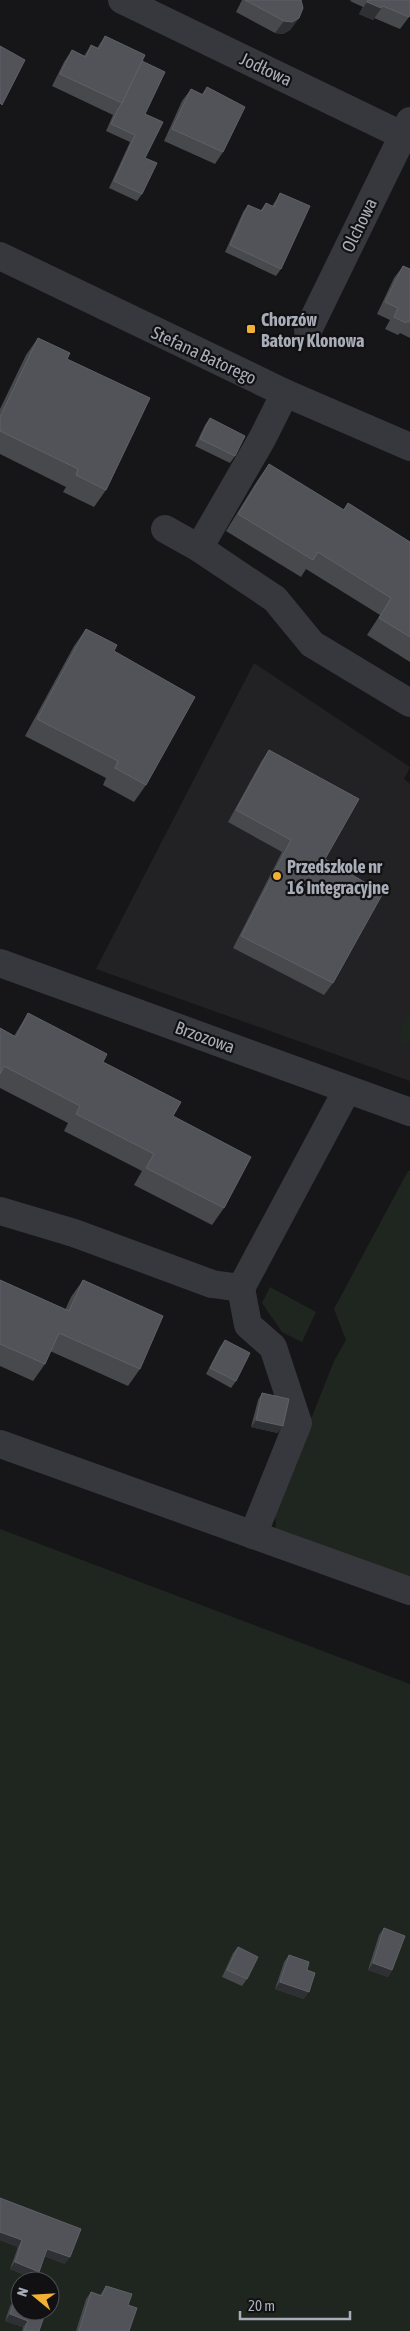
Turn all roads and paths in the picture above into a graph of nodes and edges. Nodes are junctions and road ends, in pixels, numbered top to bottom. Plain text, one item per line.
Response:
1 (122, 0) edge
2 (408, 132) edge
3 (0, 256) edge
4 (308, 330) dead end
5 (285, 393) junction
6 (410, 448) edge
7 (165, 529) dead end
8 (199, 548) junction
9 (410, 703) edge
10 (0, 963) edge
11 (347, 1090) junction
12 (410, 1112) edge
13 (0, 1210) edge
14 (241, 1288) junction
15 (0, 1444) edge
16 (253, 1535) junction
17 (410, 1591) edge

1 - 2 street, Jodłowa
2 - 4 street, Olchowa
3 - 5 street, Stefana Batorego
5 - 6 street, Stefana Batorego
5 - 8 street
7 - 8 street
8 - 9 street
10 - 11 street, Brzozowa
11 - 12 street, Brzozowa
11 - 14 street
13 - 14 street
14 - 16 street
15 - 16 street
16 - 17 street

